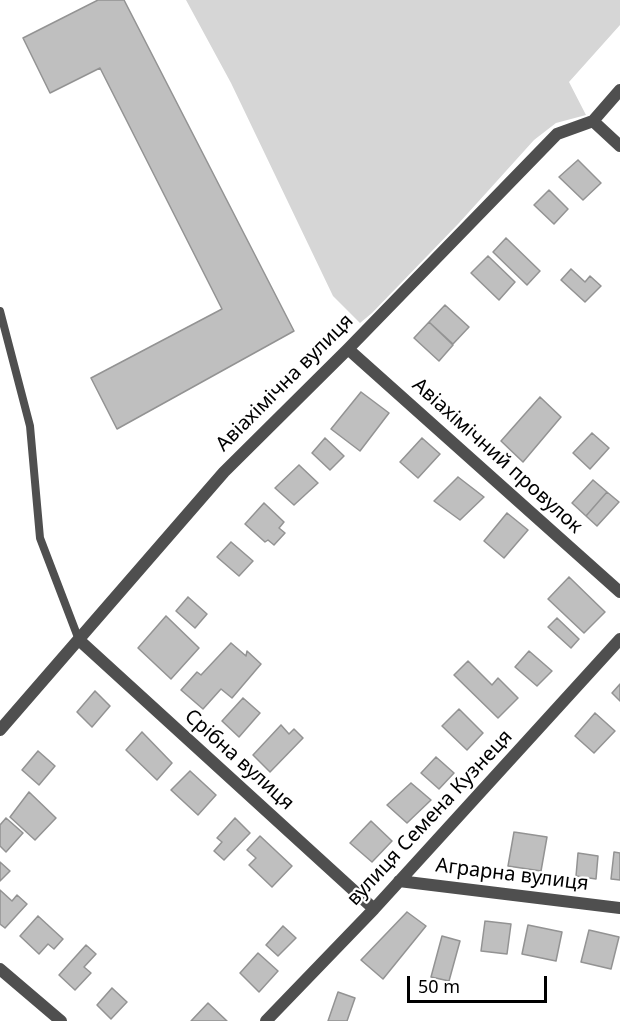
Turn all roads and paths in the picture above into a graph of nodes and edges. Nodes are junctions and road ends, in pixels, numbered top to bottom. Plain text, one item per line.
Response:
1 (620, 90) edge
2 (593, 121) junction
3 (620, 146) edge
4 (0, 311) edge
5 (348, 349) junction
6 (620, 592) edge
7 (620, 639) edge
8 (78, 640) junction
9 (0, 730) edge
10 (399, 881) junction
11 (620, 908) edge
12 (374, 909) junction
13 (0, 969) edge
14 (61, 1021) edge
15 (266, 1021) edge

1 - 2 street
2 - 3 street
2 - 5 street, Авіахімічна вулиця
4 - 8 lane
5 - 6 street, Авіахімічний провулок
5 - 8 street, Авіахімічна вулиця
7 - 10 street, вулиця Семена Кузнеця
8 - 9 street, Авіахімічна вулиця
8 - 12 street, Срібна вулиця
10 - 11 street, Аграрна вулиця
10 - 12 street, вулиця Семена Кузнеця
12 - 15 street, вулиця Семена Кузнеця
13 - 14 street

